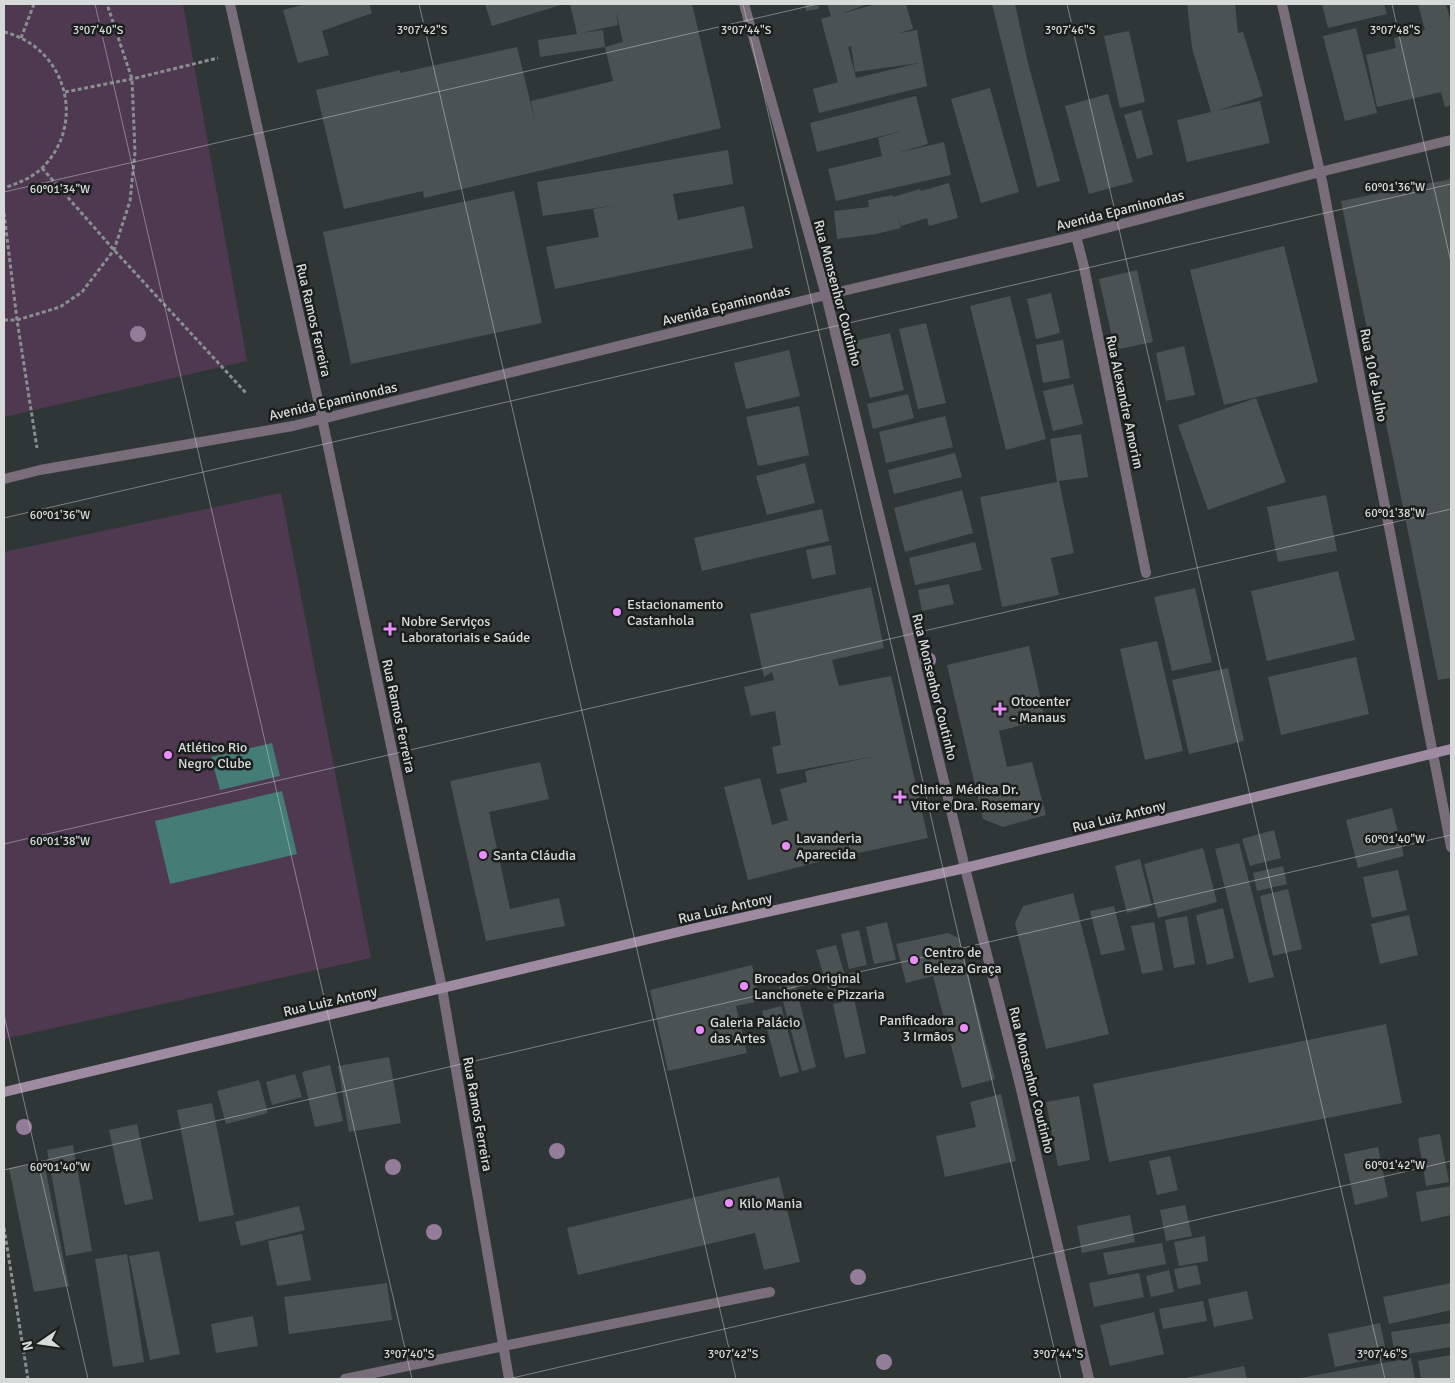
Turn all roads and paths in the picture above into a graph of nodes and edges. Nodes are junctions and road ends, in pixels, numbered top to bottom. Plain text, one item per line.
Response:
1 (34, 4) edge
2 (107, 4) edge
3 (230, 4) edge
4 (744, 4) edge
5 (1282, 4) edge
6 (4, 32) edge
7 (21, 38) junction
8 (241, 52) junction
9 (132, 79) junction
10 (65, 92) junction
11 (1451, 140) edge
12 (42, 168) junction
13 (1320, 172) junction
14 (4, 188) edge
15 (4, 213) edge
16 (1076, 236) junction
17 (114, 250) junction
18 (826, 295) junction
19 (4, 320) edge
20 (16, 320) junction
21 (247, 394) dead end
22 (322, 418) junction
23 (40, 470) junction
24 (4, 479) edge
25 (1146, 573) dead end
26 (1451, 749) edge
27 (1433, 754) junction
28 (1451, 847) edge
29 (965, 868) junction
30 (442, 988) junction
31 (4, 1092) edge
32 (4, 1228) edge
33 (770, 1292) dead end
34 (504, 1346) junction
35 (28, 1379) edge
36 (345, 1379) edge
37 (509, 1379) edge
38 (1089, 1379) edge

1 - 7 path
2 - 9 path
3 - 8 street, Rua Ramos Ferreira
4 - 18 street, Rua Monsenhor Coutinho
5 - 13 street, Rua 10 de Julho
6 - 7 path
7 - 10 path
8 - 9 path
8 - 22 street, Rua Ramos Ferreira
9 - 10 path
9 - 17 path
10 - 12 path
11 - 13 street, Avenida Epaminondas
12 - 14 path
12 - 17 path
13 - 16 street, Avenida Epaminondas
13 - 27 street, Rua 10 de Julho
15 - 20 path
16 - 18 street, Avenida Epaminondas
16 - 25 street, Rua Alexandre Amorim
17 - 20 path
17 - 21 path
18 - 22 street, Avenida Epaminondas
18 - 29 street, Rua Monsenhor Coutinho
19 - 20 path
20 - 23 path
22 - 23 street, Avenida Epaminondas
22 - 30 street, Rua Ramos Ferreira
23 - 24 street, Avenida Epaminondas
26 - 27 main road, Rua Luiz Antony
27 - 28 street
27 - 29 main road, Rua Luiz Antony
29 - 30 main road, Rua Luiz Antony
29 - 38 street, Rua Monsenhor Coutinho
30 - 31 main road, Rua Luiz Antony
30 - 34 street, Rua Ramos Ferreira
32 - 35 path
33 - 34 street
34 - 36 street
34 - 37 street, Rua Ramos Ferreira

